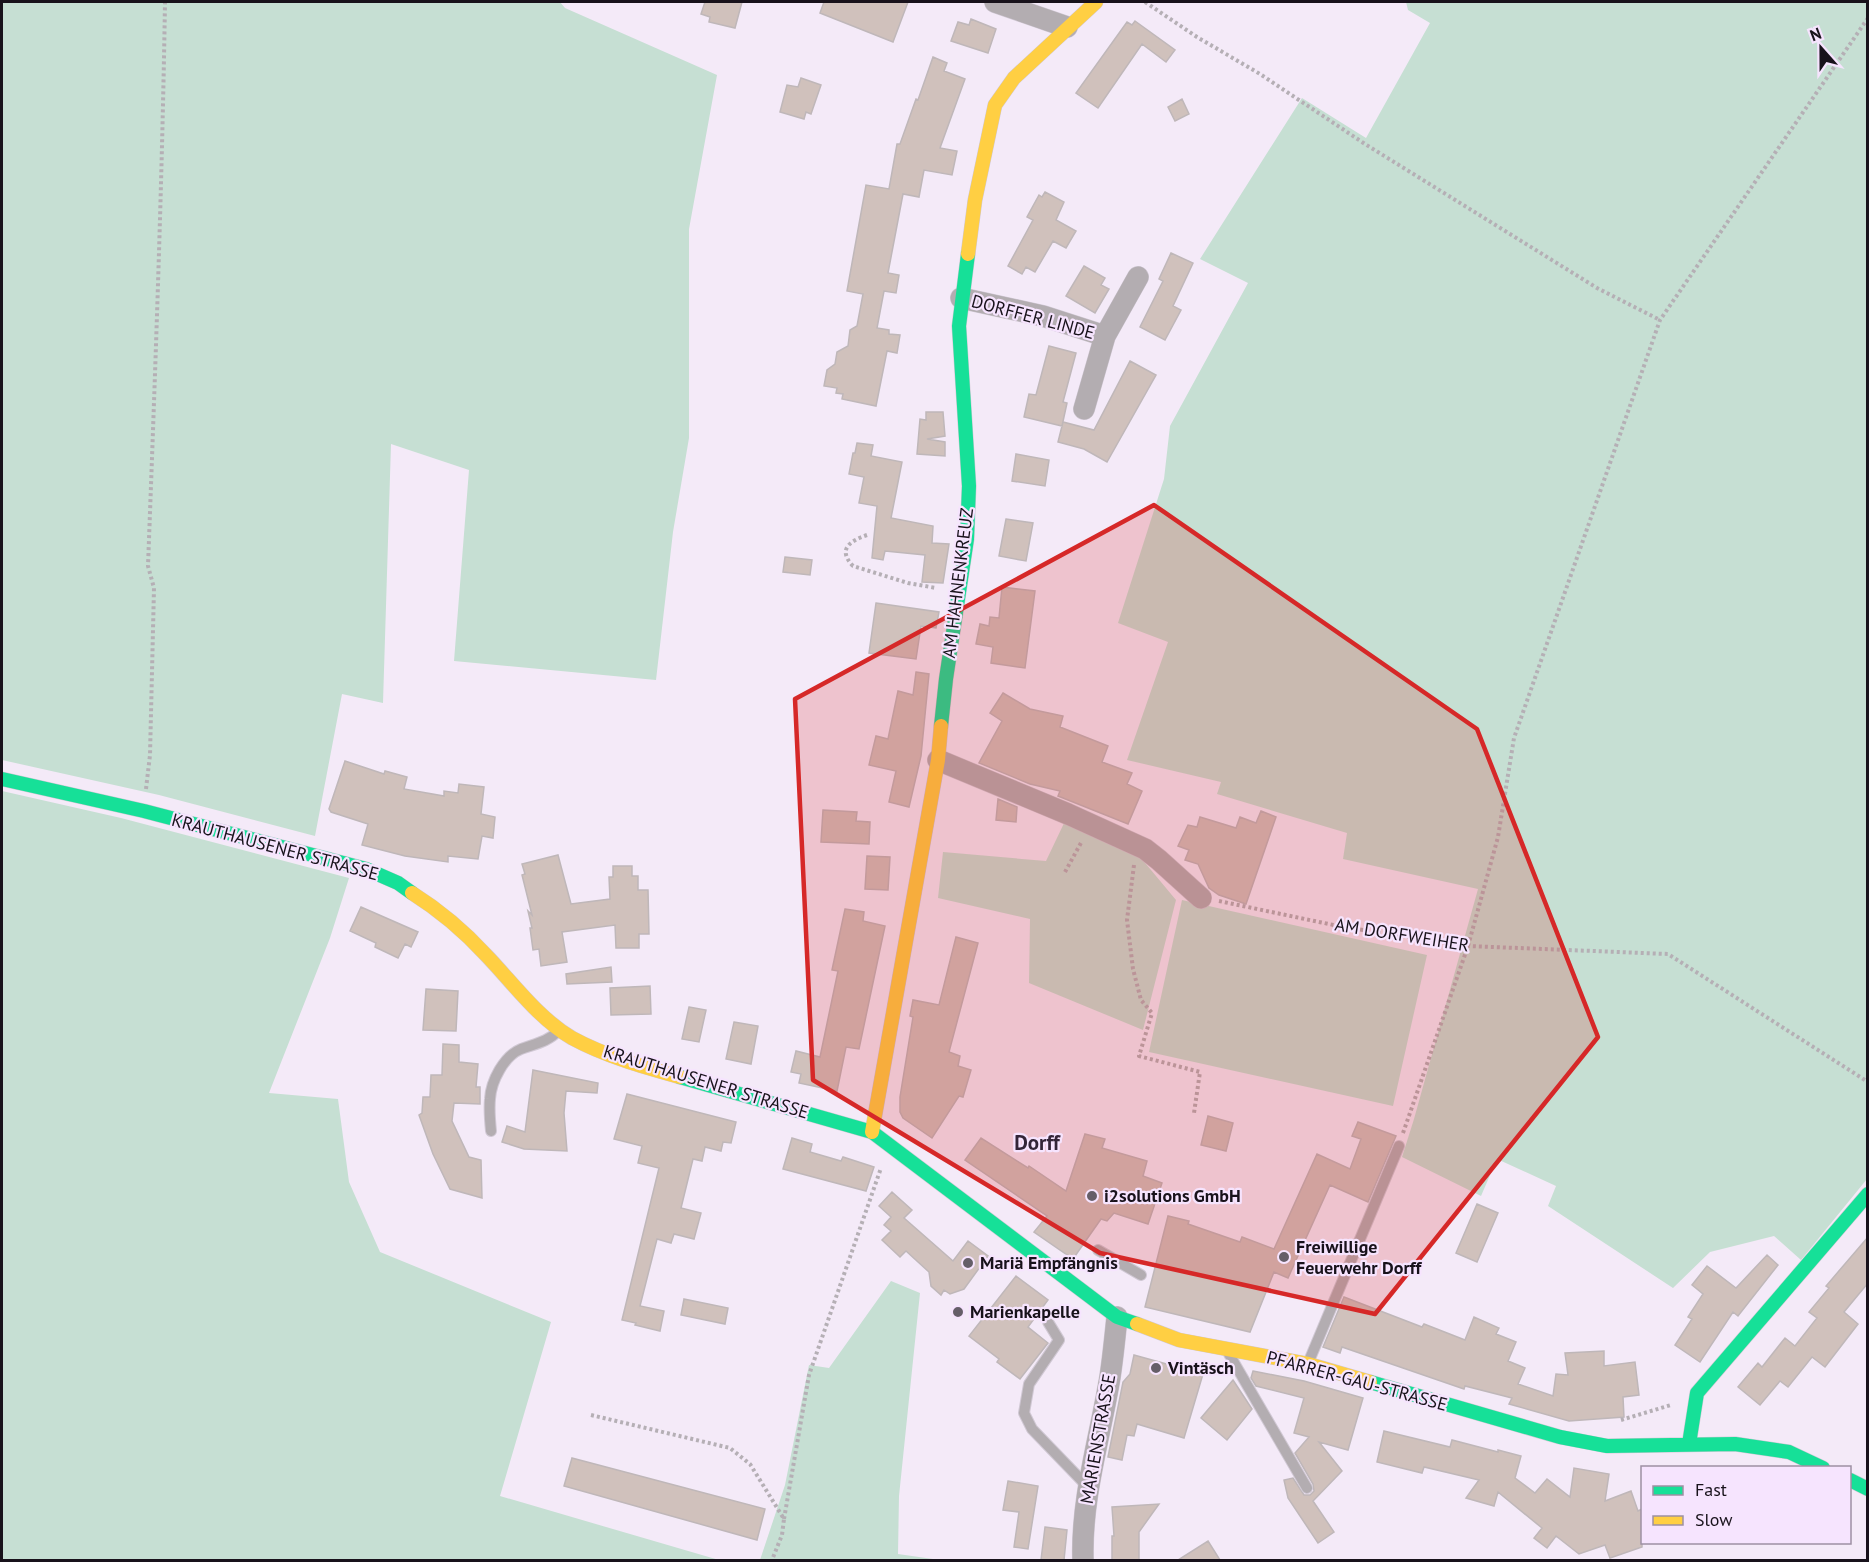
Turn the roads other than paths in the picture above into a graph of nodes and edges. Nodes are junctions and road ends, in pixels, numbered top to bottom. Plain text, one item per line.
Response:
1 (995, 2) edge
2 (1096, 2) edge
3 (1067, 27) junction
4 (1138, 277) dead end
5 (961, 298) junction
6 (1105, 336) junction
7 (1084, 409) dead end
8 (938, 760) junction
9 (2, 779) edge
10 (1201, 898) road end
11 (561, 1029) junction
12 (491, 1131) dead end
13 (872, 1132) junction
14 (1399, 1146) road end
15 (1868, 1194) edge
16 (1098, 1250) dead end
17 (1141, 1275) dead end
18 (1117, 1317) junction
19 (1048, 1322) dead end
20 (1226, 1348) junction
21 (1308, 1364) junction
22 (1689, 1444) junction
23 (1821, 1466) edge
24 (1851, 1480) edge
25 (1088, 1487) junction
26 (1307, 1488) dead end
27 (1868, 1489) edge
28 (1083, 1560) edge

1 - 3 street
2 - 3 street, AM HAHNENKREUZ
3 - 5 street, AM HAHNENKREUZ
4 - 6 street, DORFFER LINDE
5 - 6 street, DORFFER LINDE
5 - 8 street, AM HAHNENKREUZ
6 - 7 street, DORFFER LINDE
8 - 10 street
8 - 13 street, AM HAHNENKREUZ
9 - 11 street, KRAUTHAUSENER STRASSE
11 - 12 lane
11 - 13 street, KRAUTHAUSENER STRASSE
13 - 18 street, PFARRER-GAU-STRASSE
14 - 21 lane
15 - 22 street
16 - 17 lane
18 - 20 street, PFARRER-GAU-STRASSE
18 - 25 street, MARIENSTRASSE
19 - 25 lane
20 - 21 street, PFARRER-GAU-STRASSE
20 - 26 lane
21 - 22 street, PFARRER-GAU-STRASSE
22 - 23 street, PFARRER-GAU-STRASSE
24 - 27 street
25 - 28 street, MARIENSTRASSE

